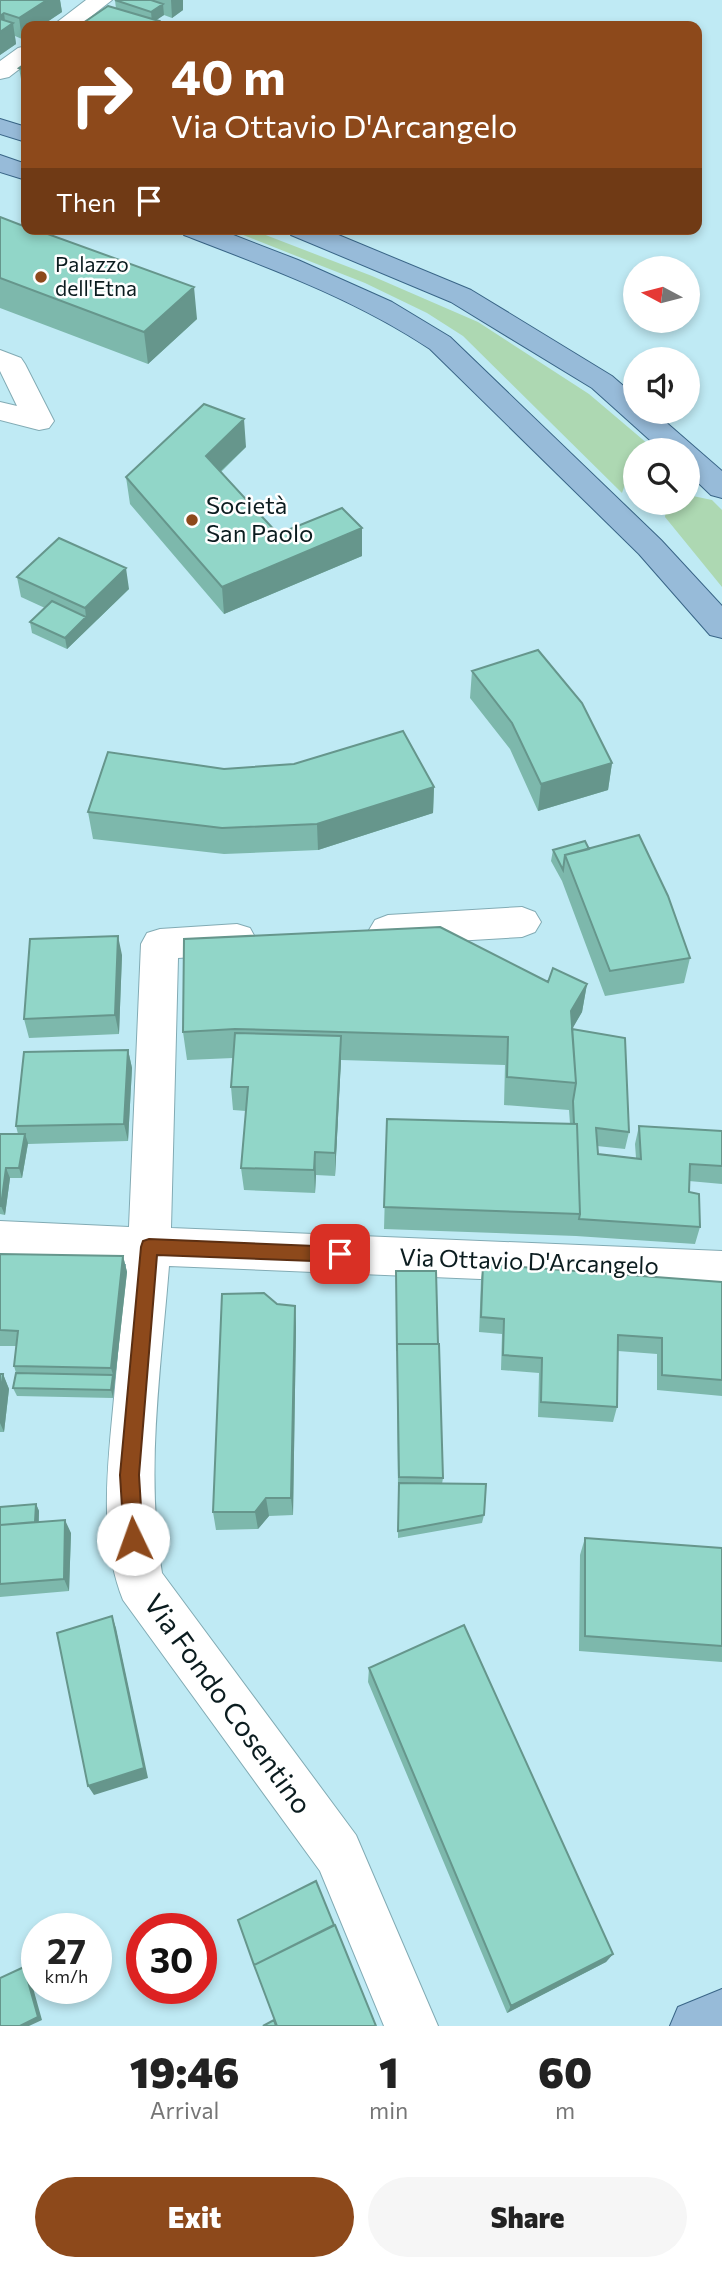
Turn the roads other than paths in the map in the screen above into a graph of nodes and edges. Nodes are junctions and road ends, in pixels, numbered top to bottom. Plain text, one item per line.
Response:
1 (101, 0) edge
2 (71, 21) edge
3 (21, 57) edge
4 (0, 72) edge
5 (0, 126) edge
6 (21, 133) edge
7 (0, 163) edge
8 (21, 170) edge
9 (208, 235) edge
10 (314, 235) edge
11 (0, 359) edge
12 (0, 411) edge
13 (665, 438) edge
14 (700, 468) edge
15 (700, 484) edge
16 (721, 487) edge
17 (645, 515) edge
18 (650, 547) junction
19 (722, 627) edge
20 (522, 922) dead end
21 (355, 932) edge
22 (272, 937) edge
23 (0, 1240) edge
24 (149, 1247) junction
25 (722, 1270) edge
26 (722, 2017) edge
27 (411, 2026) edge
28 (697, 2026) edge

1 - 2 street
3 - 4 street
5 - 6 main road
7 - 8 main road
9 - 18 main road
10 - 13 main road
11 - 12 street
14 - 16 main road
15 - 16 main road
17 - 18 main road
18 - 19 main road
20 - 21 street
22 - 24 street, Via Fondo Cosentino
23 - 24 street, Via Ottavio D'Arcangelo
24 - 25 street, Via Ottavio D'Arcangelo
24 - 27 street, Via Fondo Cosentino
26 - 28 main road

